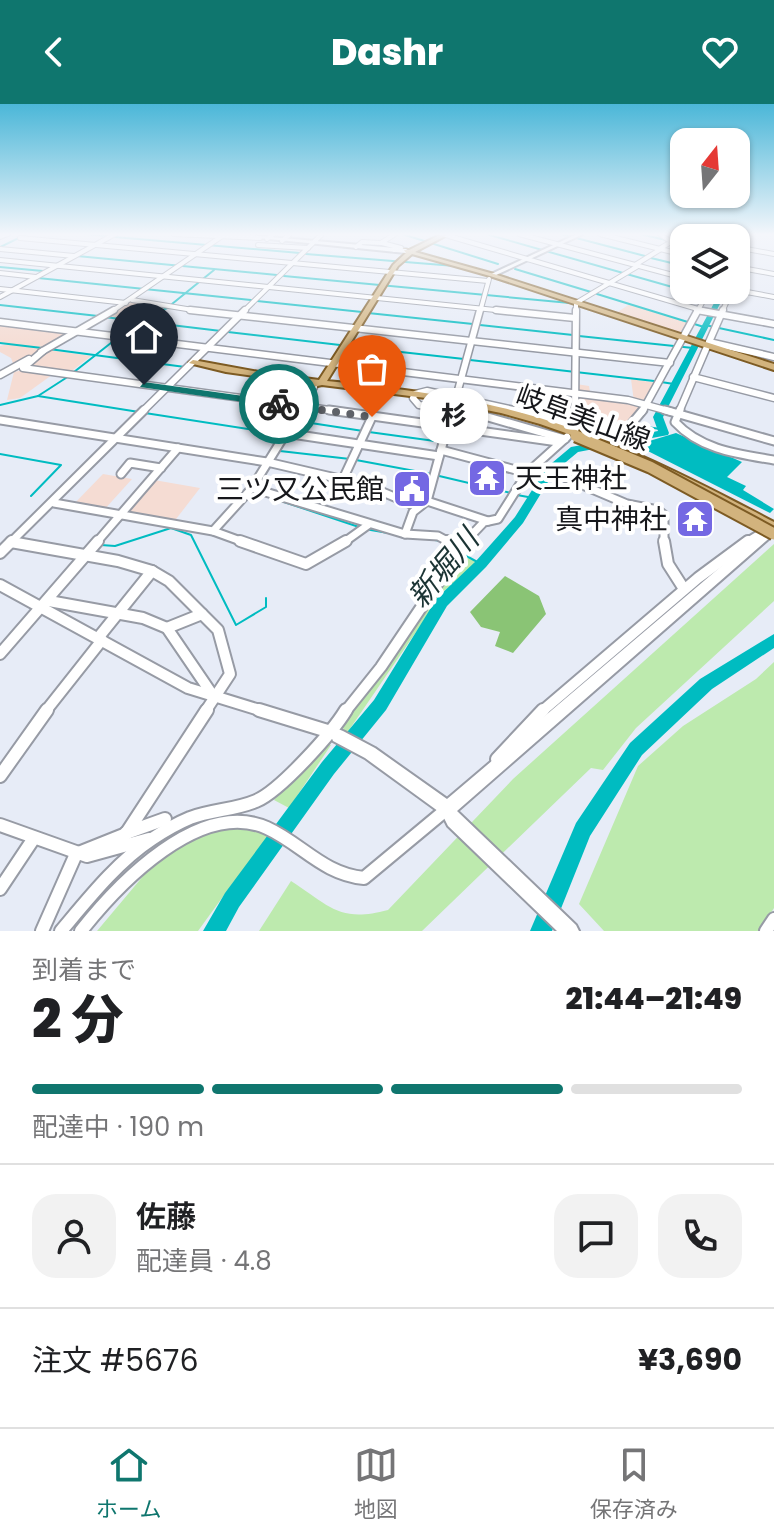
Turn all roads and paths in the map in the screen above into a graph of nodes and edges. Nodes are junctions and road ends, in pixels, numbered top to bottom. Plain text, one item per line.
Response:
1 (0, 273) edge
2 (45, 273) edge
3 (120, 273) edge
4 (169, 273) edge
5 (283, 273) edge
6 (384, 273) edge
7 (388, 273) junction
8 (473, 273) edge
9 (501, 273) edge
10 (573, 273) edge
11 (624, 273) edge
12 (37, 277) junction
13 (163, 277) junction
14 (490, 278) junction
15 (608, 283) junction
16 (268, 287) junction
17 (0, 289) edge
18 (13, 290) junction
19 (750, 293) edge
20 (0, 297) edge
21 (774, 297) edge
22 (372, 298) junction
23 (129, 301) junction
24 (576, 303) junction
25 (703, 304) edge
26 (725, 304) edge
27 (481, 309) junction
28 (700, 310) junction
29 (719, 313) junction
30 (240, 316) junction
31 (575, 318) junction
32 (0, 322) edge
33 (774, 324) edge
34 (353, 327) junction
35 (77, 332) junction
36 (682, 337) junction
37 (471, 340) junction
38 (709, 344) junction
39 (208, 348) junction
40 (43, 351) junction
41 (576, 353) junction
42 (774, 357) edge
43 (330, 363) junction
44 (670, 363) junction
45 (2, 364) edge
46 (192, 364) junction
47 (774, 366) edge
48 (0, 375) edge
49 (693, 377) junction
50 (461, 379) junction
51 (317, 383) junction
52 (168, 388) junction
53 (575, 393) junction
54 (774, 398) edge
55 (454, 402) junction
56 (649, 405) junction
57 (302, 407) junction
58 (676, 413) junction
59 (372, 417) junction
60 (0, 420) edge
61 (448, 427) junction
62 (285, 433) junction
63 (571, 434) junction
64 (118, 439) junction
65 (359, 444) junction
66 (774, 444) edge
67 (178, 448) junction
68 (440, 453) junction
69 (771, 461) edge
70 (267, 462) junction
71 (161, 468) junction
72 (527, 473) junction
73 (121, 474) dead end
74 (566, 478) dead end
75 (343, 479) junction
76 (252, 488) junction
77 (427, 501) junction
78 (54, 503) junction
79 (418, 507) junction
80 (121, 516) junction
81 (488, 521) junction
82 (368, 525) junction
83 (771, 530) edge
84 (213, 531) junction
85 (405, 534) junction
86 (11, 542) junction
87 (460, 547) junction
88 (0, 553) edge
89 (85, 558) junction
90 (152, 571) junction
91 (0, 585) edge
92 (684, 589) junction
93 (45, 605) junction
94 (117, 614) junction
95 (202, 614) junction
96 (167, 628) junction
97 (100, 639) junction
98 (0, 654) edge
99 (214, 697) junction
100 (335, 734) junction
101 (0, 776) edge
102 (490, 776) junction
103 (254, 802) junction
104 (451, 815) junction
105 (165, 819) dead end
106 (251, 822) junction
107 (0, 825) edge
108 (126, 834) junction
109 (34, 838) junction
110 (150, 840) junction
111 (76, 854) junction
112 (0, 889) edge
113 (774, 919) edge
114 (42, 931) edge
115 (61, 931) edge
116 (81, 931) edge
117 (570, 931) edge
118 (766, 931) edge

1 - 12 street
2 - 12 street
3 - 13 street
4 - 13 street
5 - 16 street
6 - 7 street
7 - 14 street
7 - 22 main road
8 - 14 main road
9 - 14 street
10 - 15 street
11 - 15 street
12 - 18 street
13 - 16 street
13 - 23 street
14 - 24 main road
14 - 27 street
15 - 24 street
15 - 28 street
16 - 22 street
16 - 30 street
17 - 18 street
18 - 20 street
18 - 23 street
19 - 21 street
22 - 27 street
22 - 34 main road
23 - 30 street
23 - 35 street
24 - 31 street
24 - 36 main road
25 - 28 street
26 - 29 street
27 - 31 street
27 - 37 street
28 - 29 street
28 - 36 street
29 - 33 street
29 - 38 street
30 - 34 street
30 - 39 street
31 - 41 street
32 - 35 street
34 - 37 street
34 - 43 main road
35 - 39 street
35 - 40 street
36 - 38 main road
36 - 44 street
37 - 41 street
37 - 50 street
38 - 42 street
38 - 47 main road
38 - 49 street
39 - 43 street
39 - 46 street
40 - 48 street
40 - 52 street
41 - 44 street
41 - 53 street
43 - 50 street
43 - 51 main road
44 - 56 street
45 - 48 street
46 - 51 main road, 岐阜美山線
46 - 52 street
49 - 54 street
49 - 58 street
50 - 53 street
50 - 55 street
51 - 55 main road, 岐阜美山線
51 - 57 street
52 - 57 street
52 - 64 street
53 - 56 street
53 - 63 street
55 - 61 street
55 - 63 main road, 岐阜美山線
55 - 63 street
55 - 63 street
56 - 58 street
56 - 63 street
57 - 59 street
57 - 62 street
58 - 66 street
58 - 69 street
59 - 61 street
59 - 65 street
60 - 64 street
61 - 63 street
61 - 68 street
62 - 65 street
62 - 70 street
63 - 72 street
63 - 83 main road, 岐阜美山線, bridge
64 - 67 street
64 - 78 street
65 - 68 street
65 - 75 street
66 - 69 street
67 - 70 street
67 - 71 street
68 - 72 street
68 - 77 street
70 - 75 street
70 - 76 street
71 - 73 street
71 - 80 street
72 - 81 street
74 - 92 street
75 - 79 street
76 - 82 street
76 - 84 street
77 - 79 street
77 - 81 street
78 - 80 street
78 - 86 street
79 - 85 street
80 - 84 street
80 - 89 street
81 - 87 street
82 - 84 street
82 - 85 street
83 - 92 street
83 - 102 street
85 - 87 street
86 - 88 street
86 - 89 street
87 - 100 street
89 - 90 street
89 - 93 street
90 - 94 street
90 - 95 street
91 - 93 street
92 - 102 street
93 - 94 street
93 - 97 street
93 - 98 street
94 - 96 street
94 - 97 street
95 - 96 street
95 - 99 street
96 - 99 street
97 - 99 street
97 - 101 street
99 - 100 street
99 - 108 street
100 - 103 street
100 - 104 street
102 - 104 street
103 - 106 street
103 - 110 street
104 - 106 street
104 - 117 street
105 - 108 street
106 - 116 street
107 - 109 street
108 - 111 street
109 - 111 street
109 - 112 street
110 - 111 street
110 - 115 street
111 - 114 street
113 - 118 street

